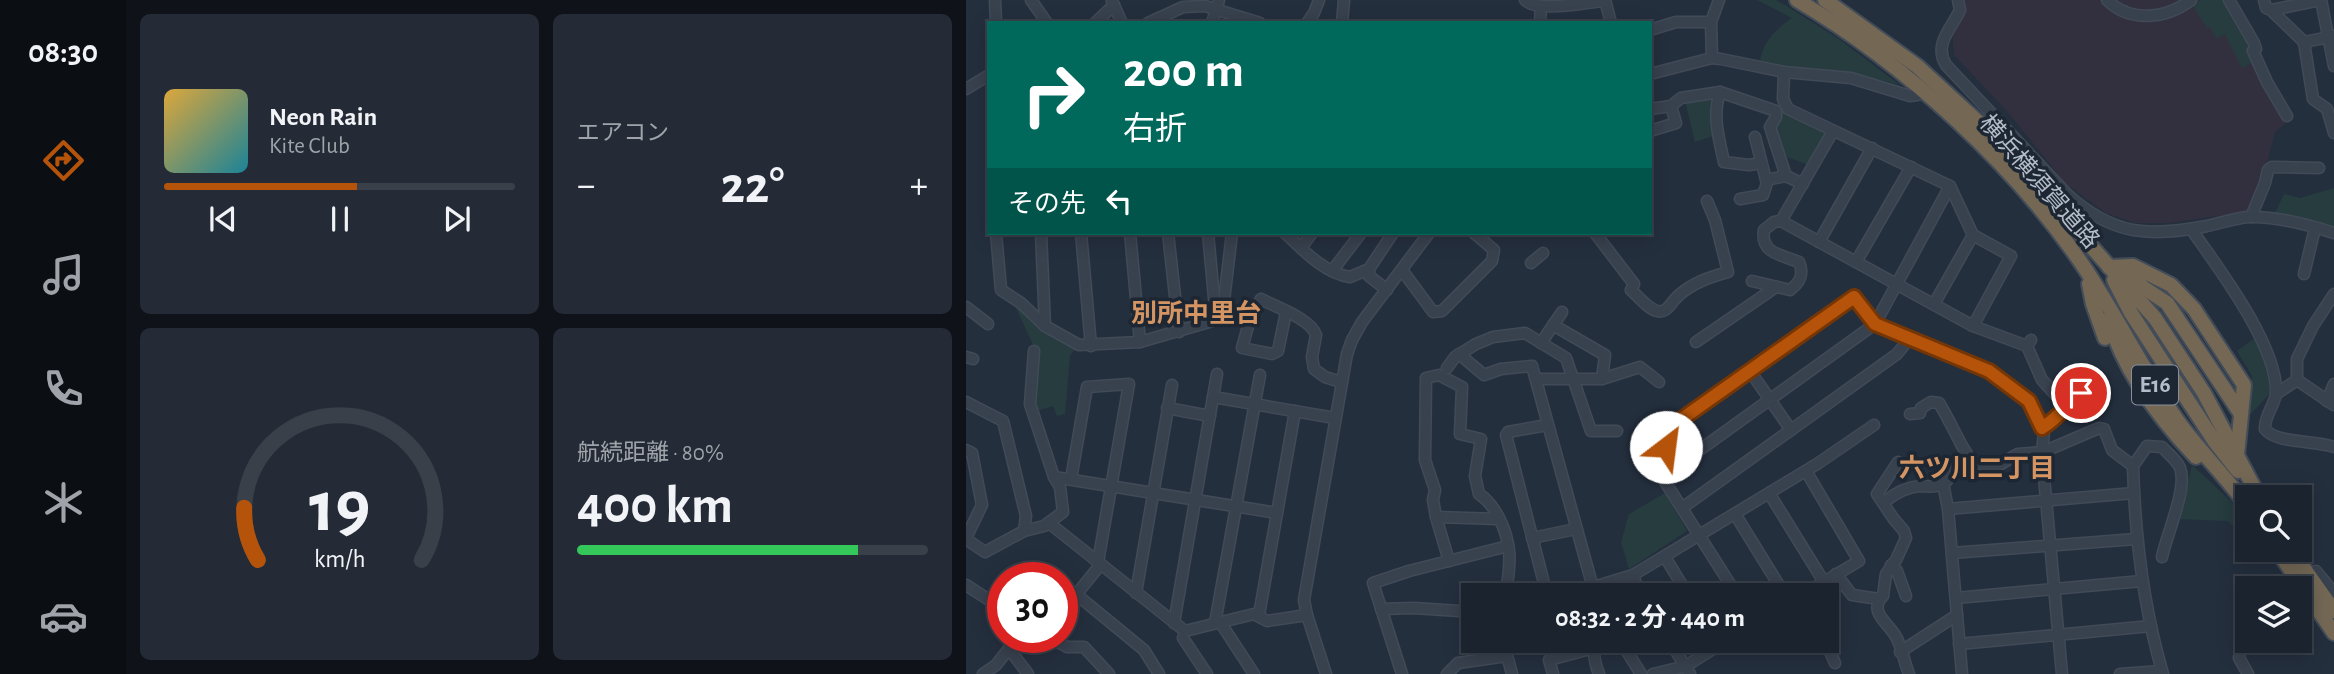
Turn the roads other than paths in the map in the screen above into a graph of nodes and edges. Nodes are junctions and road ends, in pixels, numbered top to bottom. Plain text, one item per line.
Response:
1 (995, 0) edge
2 (1031, 0) edge
3 (1319, 0) edge
4 (1344, 0) edge
5 (1525, 0) edge
6 (1605, 0) edge
7 (1719, 0) edge
8 (1797, 0) edge
9 (1825, 0) edge
10 (1958, 0) edge
11 (2107, 0) edge
12 (2191, 0) edge
13 (2264, 0) edge
14 (2233, 1) edge
15 (1113, 3) edge
16 (1561, 3) edge
17 (1217, 5) edge
18 (1541, 7) junction
19 (2271, 10) junction
20 (996, 21) edge
21 (1046, 21) edge
22 (1097, 21) edge
23 (1121, 21) edge
24 (1152, 21) edge
25 (1255, 21) edge
26 (1308, 21) edge
27 (1342, 21) edge
28 (1540, 21) edge
29 (1610, 21) edge
30 (1711, 22) junction
31 (1652, 29) edge
32 (2331, 37) edge
33 (2304, 41) junction
34 (1712, 58) junction
35 (2334, 66) edge
36 (1784, 72) junction
37 (1652, 73) edge
38 (987, 76) edge
39 (966, 89) edge
40 (1720, 92) junction
41 (1917, 96) dead end
42 (1671, 106) junction
43 (1780, 108) junction
44 (1652, 109) edge
45 (2287, 116) dead end
46 (1652, 130) edge
47 (1833, 131) junction
48 (2334, 133) edge
49 (1755, 137) dead end
50 (1872, 148) junction
51 (1761, 163) junction
52 (1911, 167) junction
53 (2319, 168) dead end
54 (1786, 176) junction
55 (1768, 180) junction
56 (1803, 184) junction
57 (1950, 186) junction
58 (1740, 199) dead end
59 (1707, 201) dead end
60 (2251, 218) junction
61 (1782, 221) junction
62 (2315, 228) junction
63 (2191, 229) junction
64 (2334, 233) edge
65 (996, 235) edge
66 (1041, 235) edge
67 (1081, 235) edge
68 (1130, 235) edge
69 (1168, 235) edge
70 (1208, 235) edge
71 (1232, 235) edge
72 (1287, 235) edge
73 (1311, 235) edge
74 (1359, 235) edge
75 (1392, 235) edge
76 (1428, 235) edge
77 (1476, 235) edge
78 (1597, 235) edge
79 (1973, 235) junction
80 (1819, 242) junction
81 (1301, 248) junction
82 (1543, 253) dead end
83 (1856, 262) junction
84 (1531, 263) dead end
85 (2116, 269) junction
86 (1369, 270) junction
87 (1402, 270) junction
88 (1332, 271) junction
89 (2087, 272) junction
90 (2304, 274) dead end
91 (1752, 281) dead end
92 (1896, 284) junction
93 (1776, 287) junction
94 (2099, 289) junction
95 (1387, 290) junction
96 (2334, 294) edge
97 (2134, 302) junction
98 (1934, 304) junction
99 (966, 307) edge
100 (1286, 312) junction
101 (1562, 312) dead end
102 (2109, 319) junction
103 (1216, 320) junction
104 (988, 324) dead end
105 (1875, 324) junction
106 (1553, 325) junction
107 (1045, 326) junction
108 (1973, 326) junction
109 (1179, 332) junction
110 (1910, 338) junction
111 (1140, 342) junction
112 (1696, 342) dead end
113 (1541, 343) junction
114 (1091, 346) junction
115 (1034, 351) dead end
116 (1459, 354) junction
117 (1447, 368) dead end
118 (1749, 371) junction
119 (1217, 374) dead end
120 (1260, 375) dead end
121 (1572, 378) junction
122 (1537, 379) junction
123 (1602, 379) junction
124 (2297, 380) junction
125 (1341, 382) junction
126 (1659, 382) dead end
127 (2092, 383) dead end
128 (2334, 384) edge
129 (1172, 385) dead end
130 (2276, 394) junction
131 (1213, 397) junction
132 (1769, 399) junction
133 (966, 402) edge
134 (2330, 403) edge
135 (1254, 404) junction
136 (2066, 406) junction
137 (1167, 408) junction
138 (1295, 411) junction
139 (1910, 414) dead end
140 (1210, 416) junction
141 (1335, 418) junction
142 (1547, 425) junction
143 (1874, 425) dead end
144 (2042, 428) junction
145 (1791, 430) junction
146 (2238, 430) junction
147 (1617, 431) dead end
148 (2208, 431) junction
149 (2334, 447) edge
150 (972, 451) edge
151 (2043, 452) junction
152 (2193, 454) junction
153 (1969, 461) junction
154 (1898, 462) dead end
155 (2133, 466) junction
156 (1806, 471) junction
157 (1054, 477) junction
158 (1662, 477) junction
159 (1071, 480) junction
160 (1943, 483) junction
161 (2256, 485) edge
162 (1111, 486) junction
163 (2235, 491) edge
164 (1152, 493) junction
165 (1769, 493) junction
166 (2134, 493) junction
167 (2235, 493) edge
168 (2235, 494) edge
169 (1194, 499) junction
170 (2046, 500) junction
171 (1884, 502) junction
172 (1235, 506) junction
173 (1682, 508) junction
174 (1948, 509) junction
175 (1277, 513) junction
176 (1735, 514) junction
177 (1436, 517) junction
178 (1498, 519) junction
179 (1049, 523) junction
180 (1576, 529) junction
181 (1024, 531) junction
182 (1701, 536) junction
183 (966, 538) edge
184 (1532, 538) junction
185 (2136, 538) junction
186 (2050, 545) junction
187 (1508, 546) junction
188 (1952, 553) junction
189 (1665, 557) junction
190 (2162, 557) dead end
191 (1449, 561) junction
192 (2290, 562) edge
193 (2292, 562) edge
194 (1100, 563) junction
195 (1891, 565) junction
196 (2316, 571) dead end
197 (1836, 574) junction
198 (1633, 575) junction
199 (2141, 581) junction
200 (1824, 582) joint
201 (1507, 583) edge
202 (1544, 583) edge
203 (1592, 583) edge
204 (1614, 583) edge
205 (1636, 583) edge
206 (1681, 583) edge
207 (1730, 583) edge
208 (1778, 583) edge
209 (966, 585) edge
210 (2054, 590) junction
211 (1136, 593) junction
212 (2334, 593) edge
213 (1078, 594) edge
214 (1078, 596) edge
215 (1906, 596) dead end
216 (1955, 598) junction
217 (987, 599) edge
218 (1879, 599) junction
219 (1381, 609) junction
220 (1461, 611) edge
221 (2334, 611) edge
222 (1259, 615) junction
223 (1307, 615) junction
224 (1957, 615) junction
225 (1218, 623) junction
226 (2151, 626) junction
227 (1179, 631) junction
228 (2334, 633) edge
229 (2058, 635) junction
230 (1959, 644) junction
231 (1078, 647) edge
232 (1900, 652) junction
233 (1007, 653) edge
234 (1012, 653) edge
235 (1506, 653) edge
236 (1569, 653) edge
237 (1596, 653) edge
238 (1628, 653) edge
239 (1677, 653) edge
240 (1708, 653) edge
241 (1831, 653) edge
242 (2240, 653) edge
243 (1507, 656) junction
244 (1835, 663) dead end
245 (1688, 670) edge
246 (2163, 672) edge
247 (1251, 673) edge
248 (983, 674) edge
249 (1028, 674) edge
250 (1109, 674) edge
251 (1160, 674) edge
252 (1207, 674) edge
253 (1326, 674) edge
254 (1402, 674) edge
255 (1447, 674) edge
256 (1512, 674) edge
257 (1553, 674) edge
258 (1599, 674) edge
259 (1641, 674) edge
260 (1653, 674) edge
261 (1909, 674) edge
262 (1962, 674) edge
263 (2062, 674) edge
264 (2120, 674) edge
265 (2248, 674) edge

1 - 20 street
2 - 21 street
3 - 26 street
4 - 27 street
5 - 18 street
6 - 16 street
6 - 29 street
7 - 30 street
8 - 89 highway, 横浜横須賀道路 / E16
9 - 85 highway, 横浜横須賀道路 / E16
10 - 63 street
11 - 12 street
13 - 19 street
14 - 45 street
15 - 22 street
15 - 23 street
16 - 18 street
17 - 24 street
17 - 25 street
18 - 28 street
19 - 32 street
19 - 33 street
30 - 31 street
30 - 34 street
32 - 33 street
32 - 35 street
33 - 48 street
34 - 36 street
34 - 37 street
36 - 41 street
36 - 43 street
38 - 39 street
40 - 42 street
40 - 43 street
40 - 51 street
42 - 44 street
42 - 46 street
43 - 47 street
43 - 54 street
47 - 50 street
47 - 56 street
49 - 51 street
50 - 52 street
50 - 80 street
51 - 55 street
52 - 57 street
52 - 83 street
53 - 60 street
54 - 55 street
54 - 56 street
55 - 58 street
56 - 61 street
57 - 79 street
57 - 92 street
59 - 78 street
60 - 62 street
60 - 63 street
61 - 80 street
61 - 93 street
62 - 64 street
62 - 90 street
63 - 130 street
65 - 107 street
66 - 107 street
67 - 114 street
68 - 111 street
69 - 109 street
70 - 103 street
71 - 103 street
72 - 81 street
73 - 81 street
74 - 88 street
75 - 86 street
76 - 87 street
77 - 87 street
79 - 98 street
79 - 108 street
80 - 83 street
81 - 88 street
82 - 84 street
83 - 92 street
85 - 97 highway
85 - 146 highway, 横浜横須賀道路 / E16
85 - 146 highway
85 - 146 highway
85 - 146 highway
85 - 148 highway
86 - 88 street
86 - 95 street
87 - 95 street
89 - 94 highway, 横浜横須賀道路 / E16
89 - 152 highway
91 - 93 street
92 - 98 street
92 - 105 street
93 - 112 street
94 - 102 highway
94 - 148 highway
94 - 163 highway, 横浜横須賀道路 / E16
95 - 125 street
96 - 124 street
97 - 146 highway
97 - 146 highway
98 - 108 street
99 - 104 street
100 - 100 street
100 - 125 street
101 - 106 street
102 - 152 highway
102 - 167 highway
103 - 109 street
105 - 110 street
105 - 118 street
105 - 132 street
106 - 113 street
106 - 123 street
107 - 114 street
108 - 136 street
109 - 111 street
110 - 144 street
110 - 145 street
111 - 114 street
113 - 116 street
113 - 121 street
115 - 157 street
116 - 117 street
116 - 122 street
118 - 132 street
118 - 158 street
119 - 131 street
120 - 135 street
121 - 122 street
121 - 123 street
121 - 147 street
122 - 142 street
123 - 126 street
124 - 130 street
124 - 134 street
125 - 141 street
127 - 136 street
128 - 134 street
129 - 137 street
130 - 149 street
131 - 135 street
131 - 140 street
132 - 145 street
132 - 158 street
133 - 181 street
135 - 138 street
135 - 172 street
136 - 144 street
137 - 140 street
137 - 164 street
138 - 141 street
138 - 175 street
139 - 153 street
140 - 169 street
141 - 223 street
142 - 180 street
142 - 184 street
143 - 156 street
144 - 151 street
145 - 173 street
146 - 148 highway
146 - 161 highway, 横浜横須賀道路 / E16
150 - 183 street
151 - 153 street
151 - 155 street
151 - 170 street
152 - 168 highway
153 - 160 street
154 - 171 street
155 - 166 street
155 - 190 street
156 - 165 street
156 - 197 street
157 - 159 street
157 - 179 street
158 - 173 street
159 - 162 street
159 - 162 street
160 - 171 street
160 - 174 street
162 - 164 street
162 - 194 street
164 - 169 street
164 - 211 street
165 - 176 street
165 - 200 street
166 - 170 street
166 - 185 street
169 - 172 street
169 - 227 street
170 - 174 street
170 - 186 street
171 - 195 street
172 - 175 street
172 - 225 street
173 - 182 street
174 - 188 street
175 - 222 street
176 - 182 street
176 - 208 street
177 - 178 street
177 - 178 street
177 - 191 street
178 - 187 street
179 - 181 street
179 - 194 street
180 - 184 street
180 - 203 street
181 - 183 street
182 - 189 street
182 - 207 street
184 - 202 street
185 - 186 street
185 - 199 street
186 - 188 street
186 - 210 street
187 - 191 street
187 - 201 street
188 - 216 street
189 - 198 street
189 - 206 street
191 - 219 street
192 - 228 highway
193 - 221 highway
194 - 211 street
194 - 213 street
195 - 215 street
195 - 218 street
196 - 212 street
197 - 200 street
197 - 218 street
198 - 204 street
198 - 205 street
199 - 210 street
199 - 226 street
209 - 217 street
210 - 216 street
210 - 229 street
211 - 227 street
214 - 251 street
216 - 224 street
218 - 232 street
219 - 220 street
219 - 254 street
222 - 223 street
222 - 225 street
223 - 253 street
224 - 230 street
224 - 232 street
225 - 227 street
225 - 247 street
226 - 229 street
226 - 246 street
227 - 252 street
229 - 230 street
229 - 263 street
230 - 262 street
231 - 250 street
232 - 261 street
233 - 248 street
234 - 249 street
235 - 243 street
236 - 257 street
237 - 258 street
238 - 259 street
239 - 245 street
240 - 245 street
241 - 244 street
242 - 265 street
243 - 255 street
243 - 256 street
245 - 260 street
246 - 264 street

